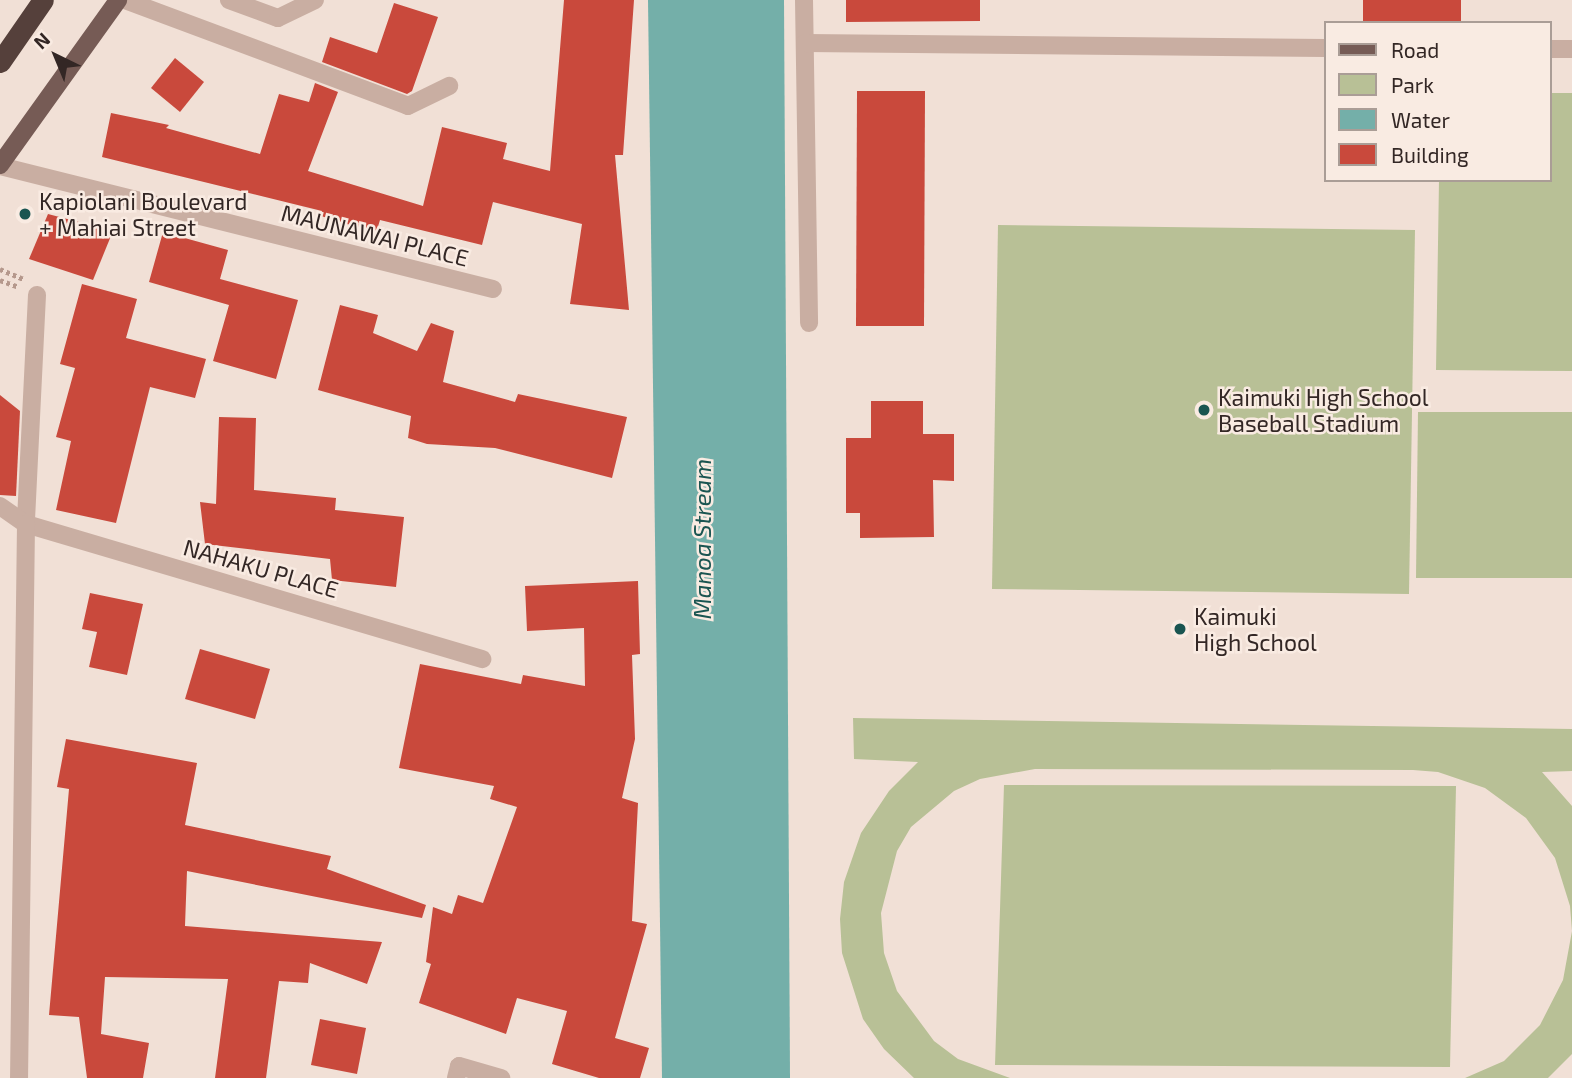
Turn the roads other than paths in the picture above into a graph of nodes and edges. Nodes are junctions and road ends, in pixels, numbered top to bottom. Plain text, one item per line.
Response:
1 (43, 0) edge
2 (118, 0) edge
3 (125, 0) edge
4 (229, 0) edge
5 (315, 0) edge
6 (804, 0) edge
7 (805, 43) junction
8 (1324, 48) edge
9 (1551, 48) edge
10 (1572, 49) edge
11 (0, 62) edge
12 (449, 86) dead end
13 (0, 165) edge
14 (493, 289) dead end
15 (37, 295) dead end
16 (809, 323) dead end
17 (0, 506) edge
18 (26, 524) junction
19 (482, 659) dead end
20 (457, 1072) edge
21 (19, 1078) edge
22 (501, 1078) edge

1 - 11 highway
2 - 13 main road
3 - 12 street
4 - 5 street
6 - 7 street
7 - 8 street
7 - 16 street
9 - 10 street
13 - 14 street, MAUNAWAI PLACE
15 - 18 street
17 - 18 street, NAHAKU PLACE
18 - 19 street, NAHAKU PLACE
18 - 21 street
20 - 22 street

